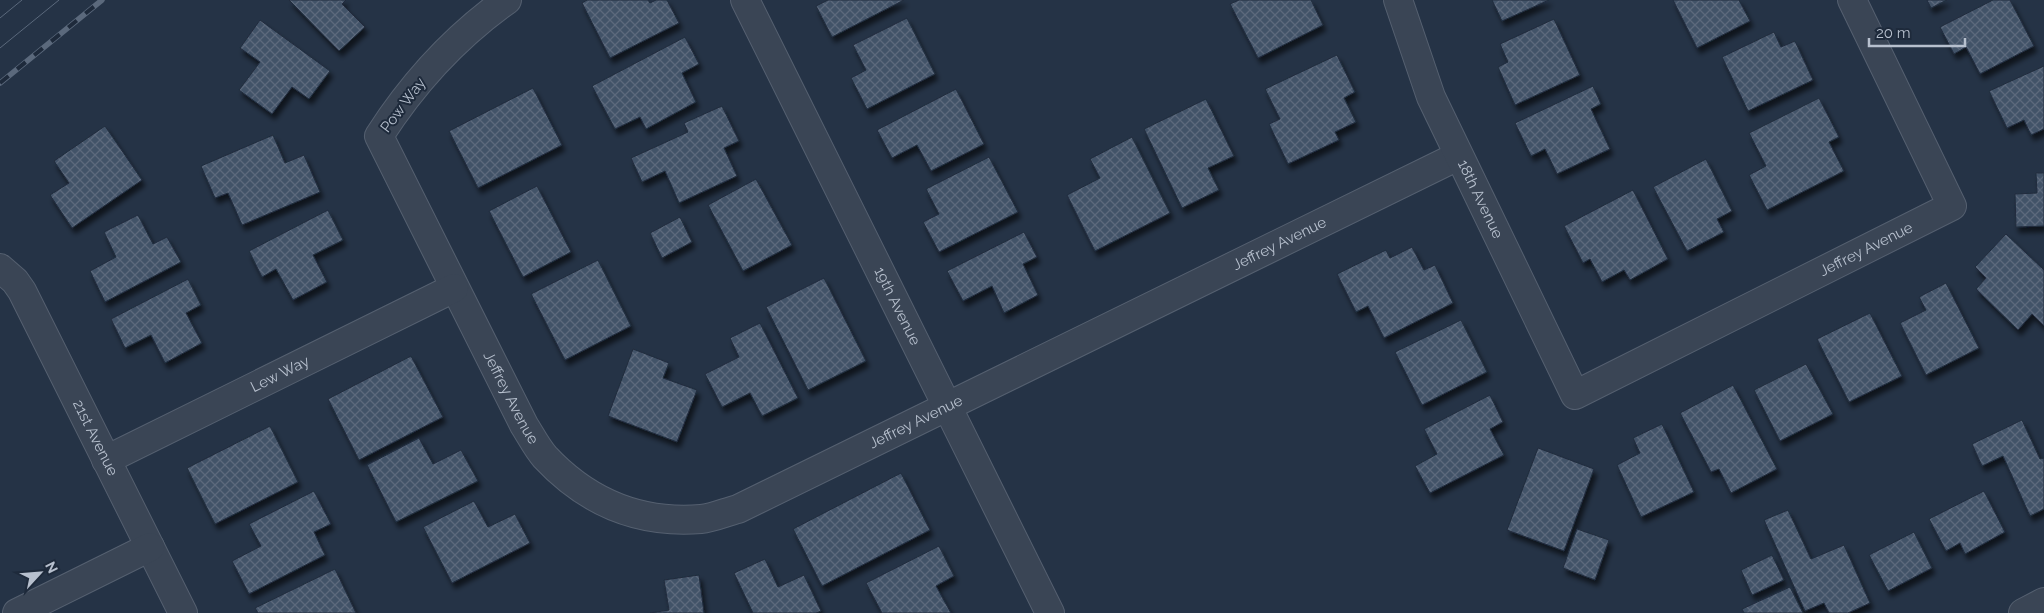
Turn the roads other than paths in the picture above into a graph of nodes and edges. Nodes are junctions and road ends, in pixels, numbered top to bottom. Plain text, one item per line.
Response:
1 (507, 0) edge
2 (745, 0) edge
3 (1398, 0) edge
4 (1852, 0) edge
5 (1458, 156) junction
6 (0, 268) edge
7 (454, 288) junction
8 (1575, 395) joint
9 (948, 407) junction
10 (106, 460) junction
11 (150, 547) junction
12 (2044, 602) edge
13 (17, 613) edge
14 (183, 613) edge
15 (1050, 613) edge
16 (2023, 613) edge

1 - 7 street, Pow Way
2 - 9 street, 19th Avenue
3 - 5 street, 18th Avenue
4 - 8 street, Jeffrey Avenue
5 - 8 street, 18th Avenue
5 - 9 street, Jeffrey Avenue
6 - 10 street, 21st Avenue
7 - 9 street, Jeffrey Avenue
7 - 10 street, Lew Way
9 - 15 street, 19th Avenue
10 - 11 street, 21st Avenue
11 - 13 street
11 - 14 street, 21st Avenue
12 - 16 street

